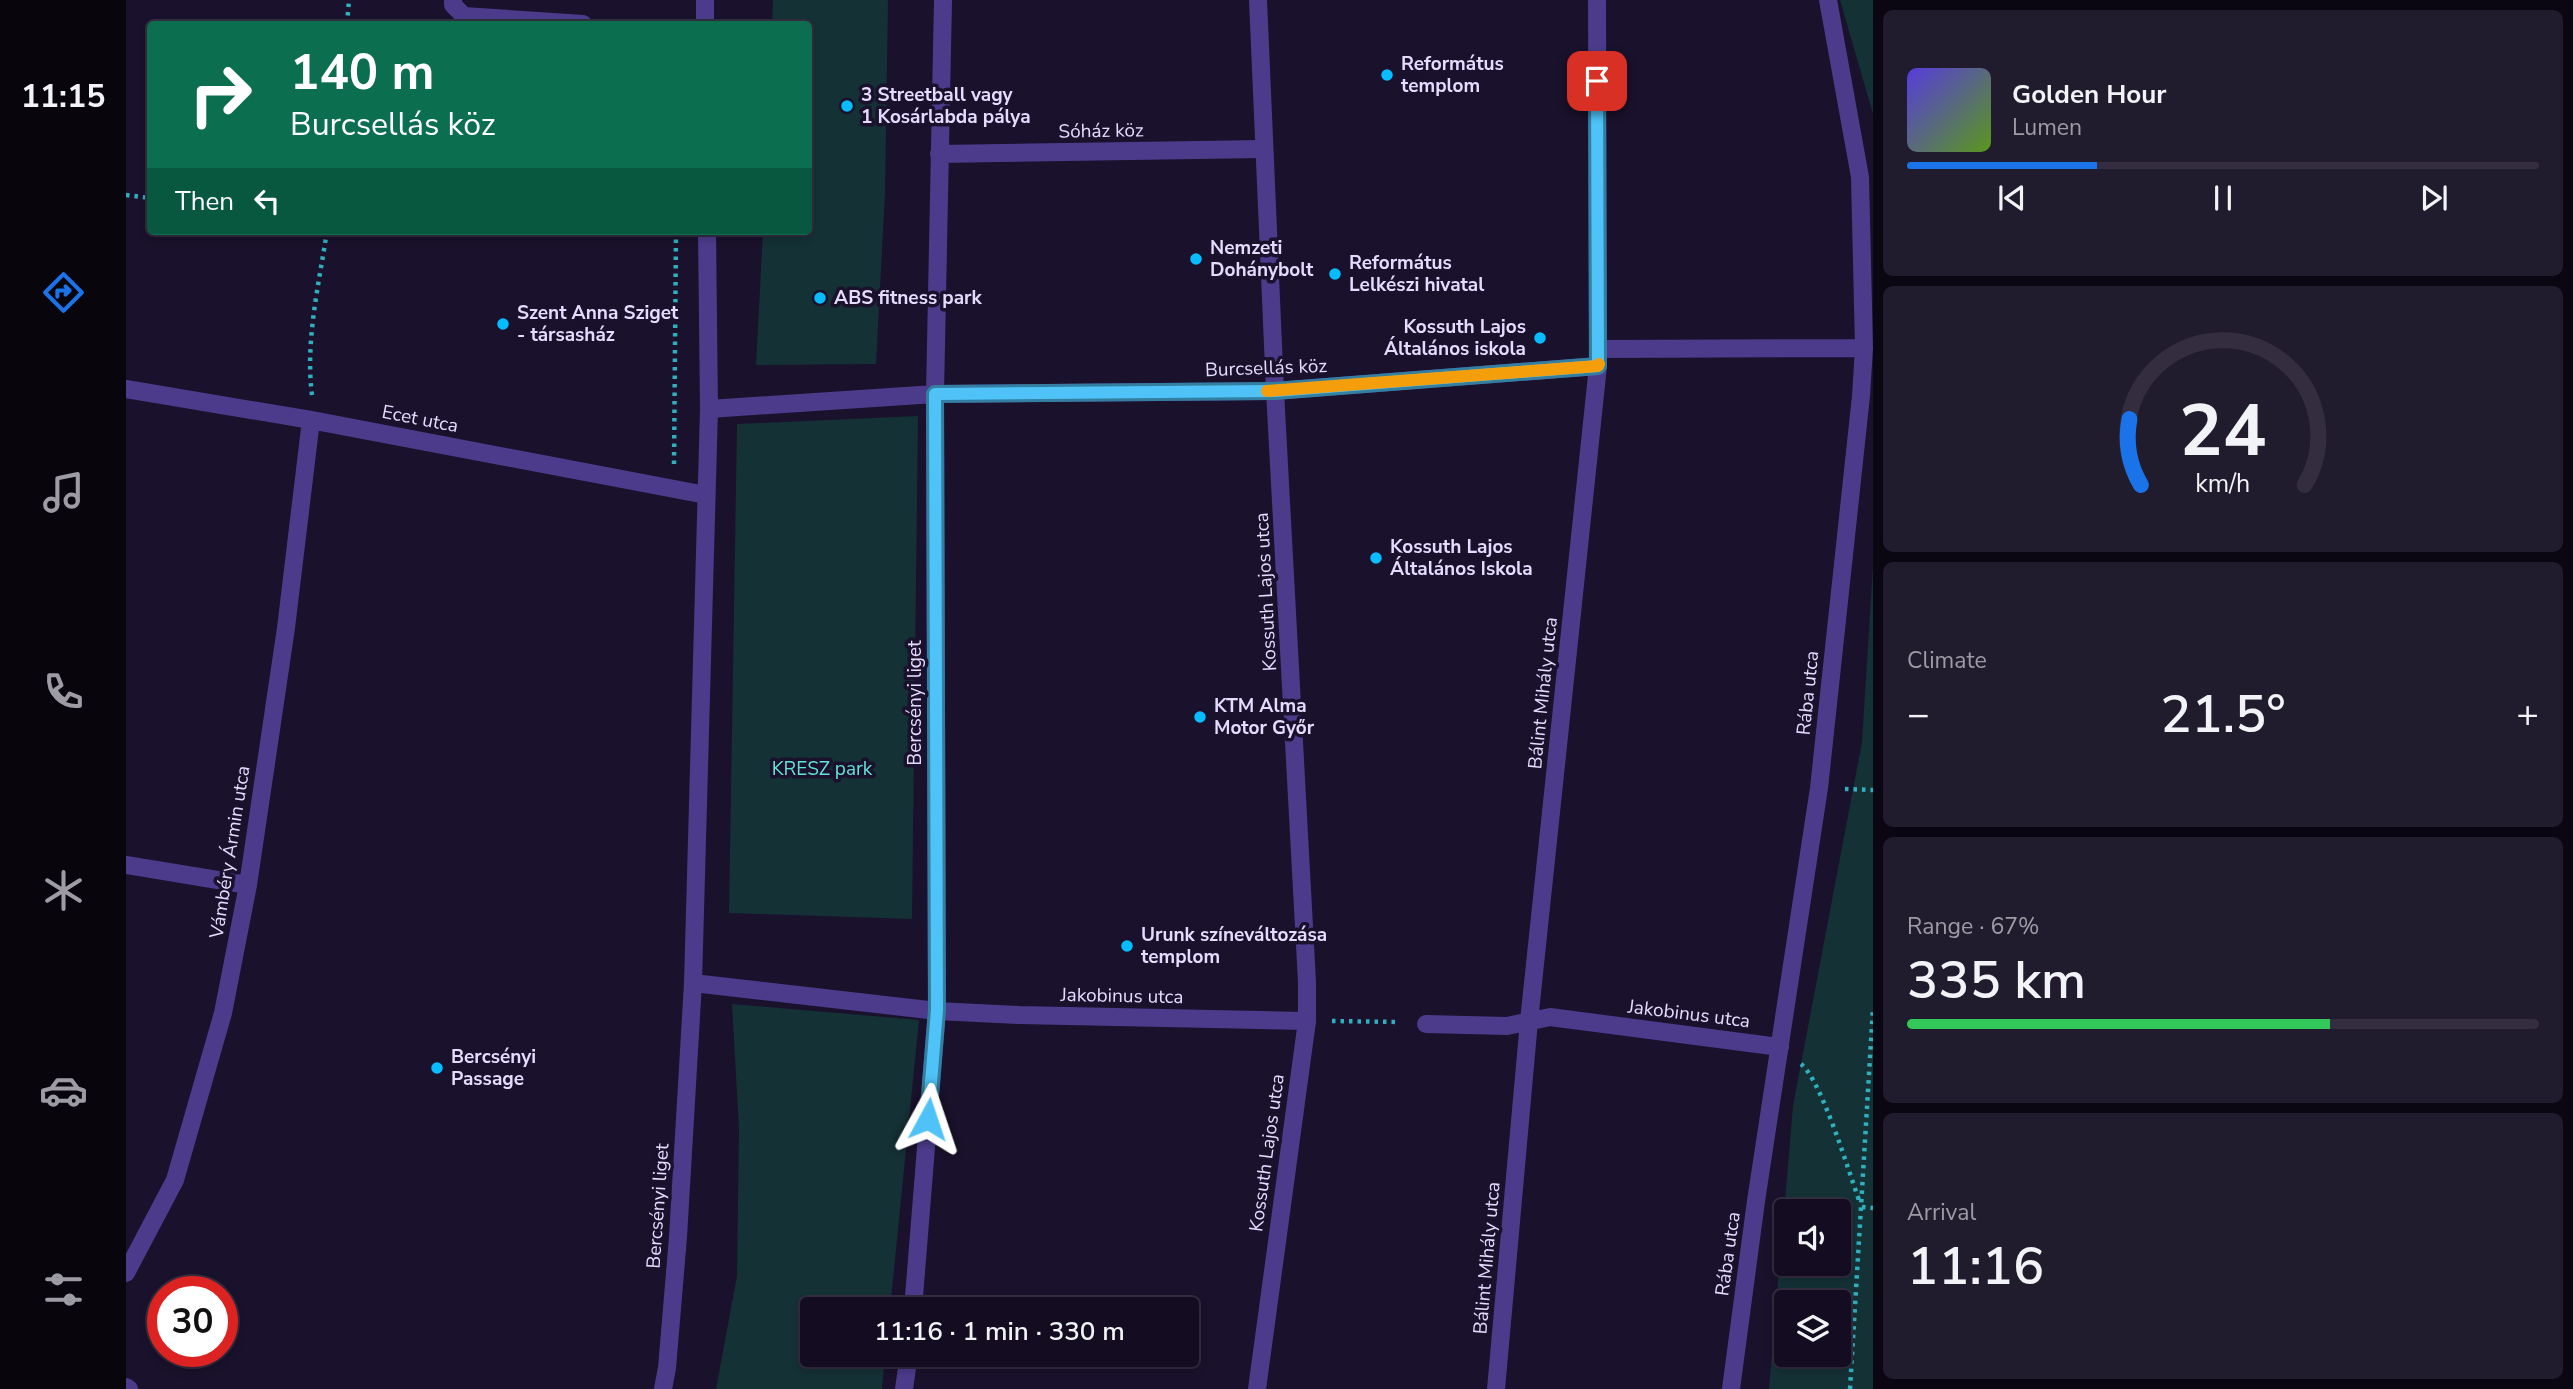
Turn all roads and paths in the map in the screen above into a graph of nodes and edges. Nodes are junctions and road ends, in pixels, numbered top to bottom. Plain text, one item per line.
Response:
1 (349, 0) edge
2 (453, 0) edge
3 (705, 0) edge
4 (943, 0) edge
5 (1258, 0) edge
6 (1597, 0) edge
7 (1828, 0) edge
8 (347, 21) edge
9 (538, 21) edge
10 (705, 21) edge
11 (1263, 149) junction
12 (939, 154) junction
13 (126, 195) edge
14 (147, 198) edge
15 (327, 235) edge
16 (676, 235) edge
17 (707, 235) edge
18 (1864, 348) junction
19 (1599, 358) junction
20 (126, 389) edge
21 (1275, 391) junction
22 (935, 394) junction
23 (709, 409) junction
24 (311, 420) junction
25 (661, 462) dead end
26 (705, 495) junction
27 (126, 865) edge
28 (248, 885) junction
29 (693, 983) junction
30 (1873, 1008) edge
31 (937, 1010) junction
32 (1307, 1021) junction
33 (1529, 1021) junction
34 (1426, 1024) joint
35 (1780, 1047) junction
36 (1862, 1207) junction
37 (1873, 1208) edge
38 (126, 1273) edge
39 (913, 1297) edge
40 (907, 1367) edge
41 (663, 1389) edge
42 (904, 1389) edge
43 (1257, 1389) edge
44 (1496, 1389) edge
45 (1731, 1389) edge
46 (1850, 1389) edge

1 - 8 path
2 - 9 street
3 - 10 street
4 - 12 street, Bercsényi liget
5 - 11 street, Kossuth Lajos utca
6 - 19 street, Bálint Mihály utca
7 - 18 street, Rába utca
11 - 12 street, Sóház köz
11 - 21 street, Kossuth Lajos utca
12 - 22 street, Bercsényi liget
13 - 14 path
15 - 24 path
16 - 25 path
17 - 23 street, Bercsényi liget
18 - 19 street, Burcsellás köz
18 - 35 street, Rába utca
19 - 21 street, Burcsellás köz
19 - 33 street, Bálint Mihály utca
20 - 24 street, Ecet utca
21 - 22 street, Burcsellás köz
21 - 32 street, Kossuth Lajos utca
22 - 23 street
22 - 31 street, Bercsényi liget
23 - 26 street, Bercsényi liget
24 - 26 street, Ecet utca
24 - 28 street, Vámbéry Ármin utca
26 - 29 street, Bercsényi liget
27 - 28 street
28 - 38 street, Vámbéry Ármin utca
29 - 31 street
29 - 41 street, Bercsényi liget
30 - 36 path
31 - 32 street, Jakobinus utca
31 - 39 street, Bercsényi liget
32 - 34 path
32 - 43 street, Kossuth Lajos utca
33 - 34 street, Jakobinus utca
33 - 35 street, Jakobinus utca
33 - 44 street, Bálint Mihály utca
35 - 36 path
35 - 45 street, Rába utca
36 - 37 path
36 - 46 path
40 - 42 street

